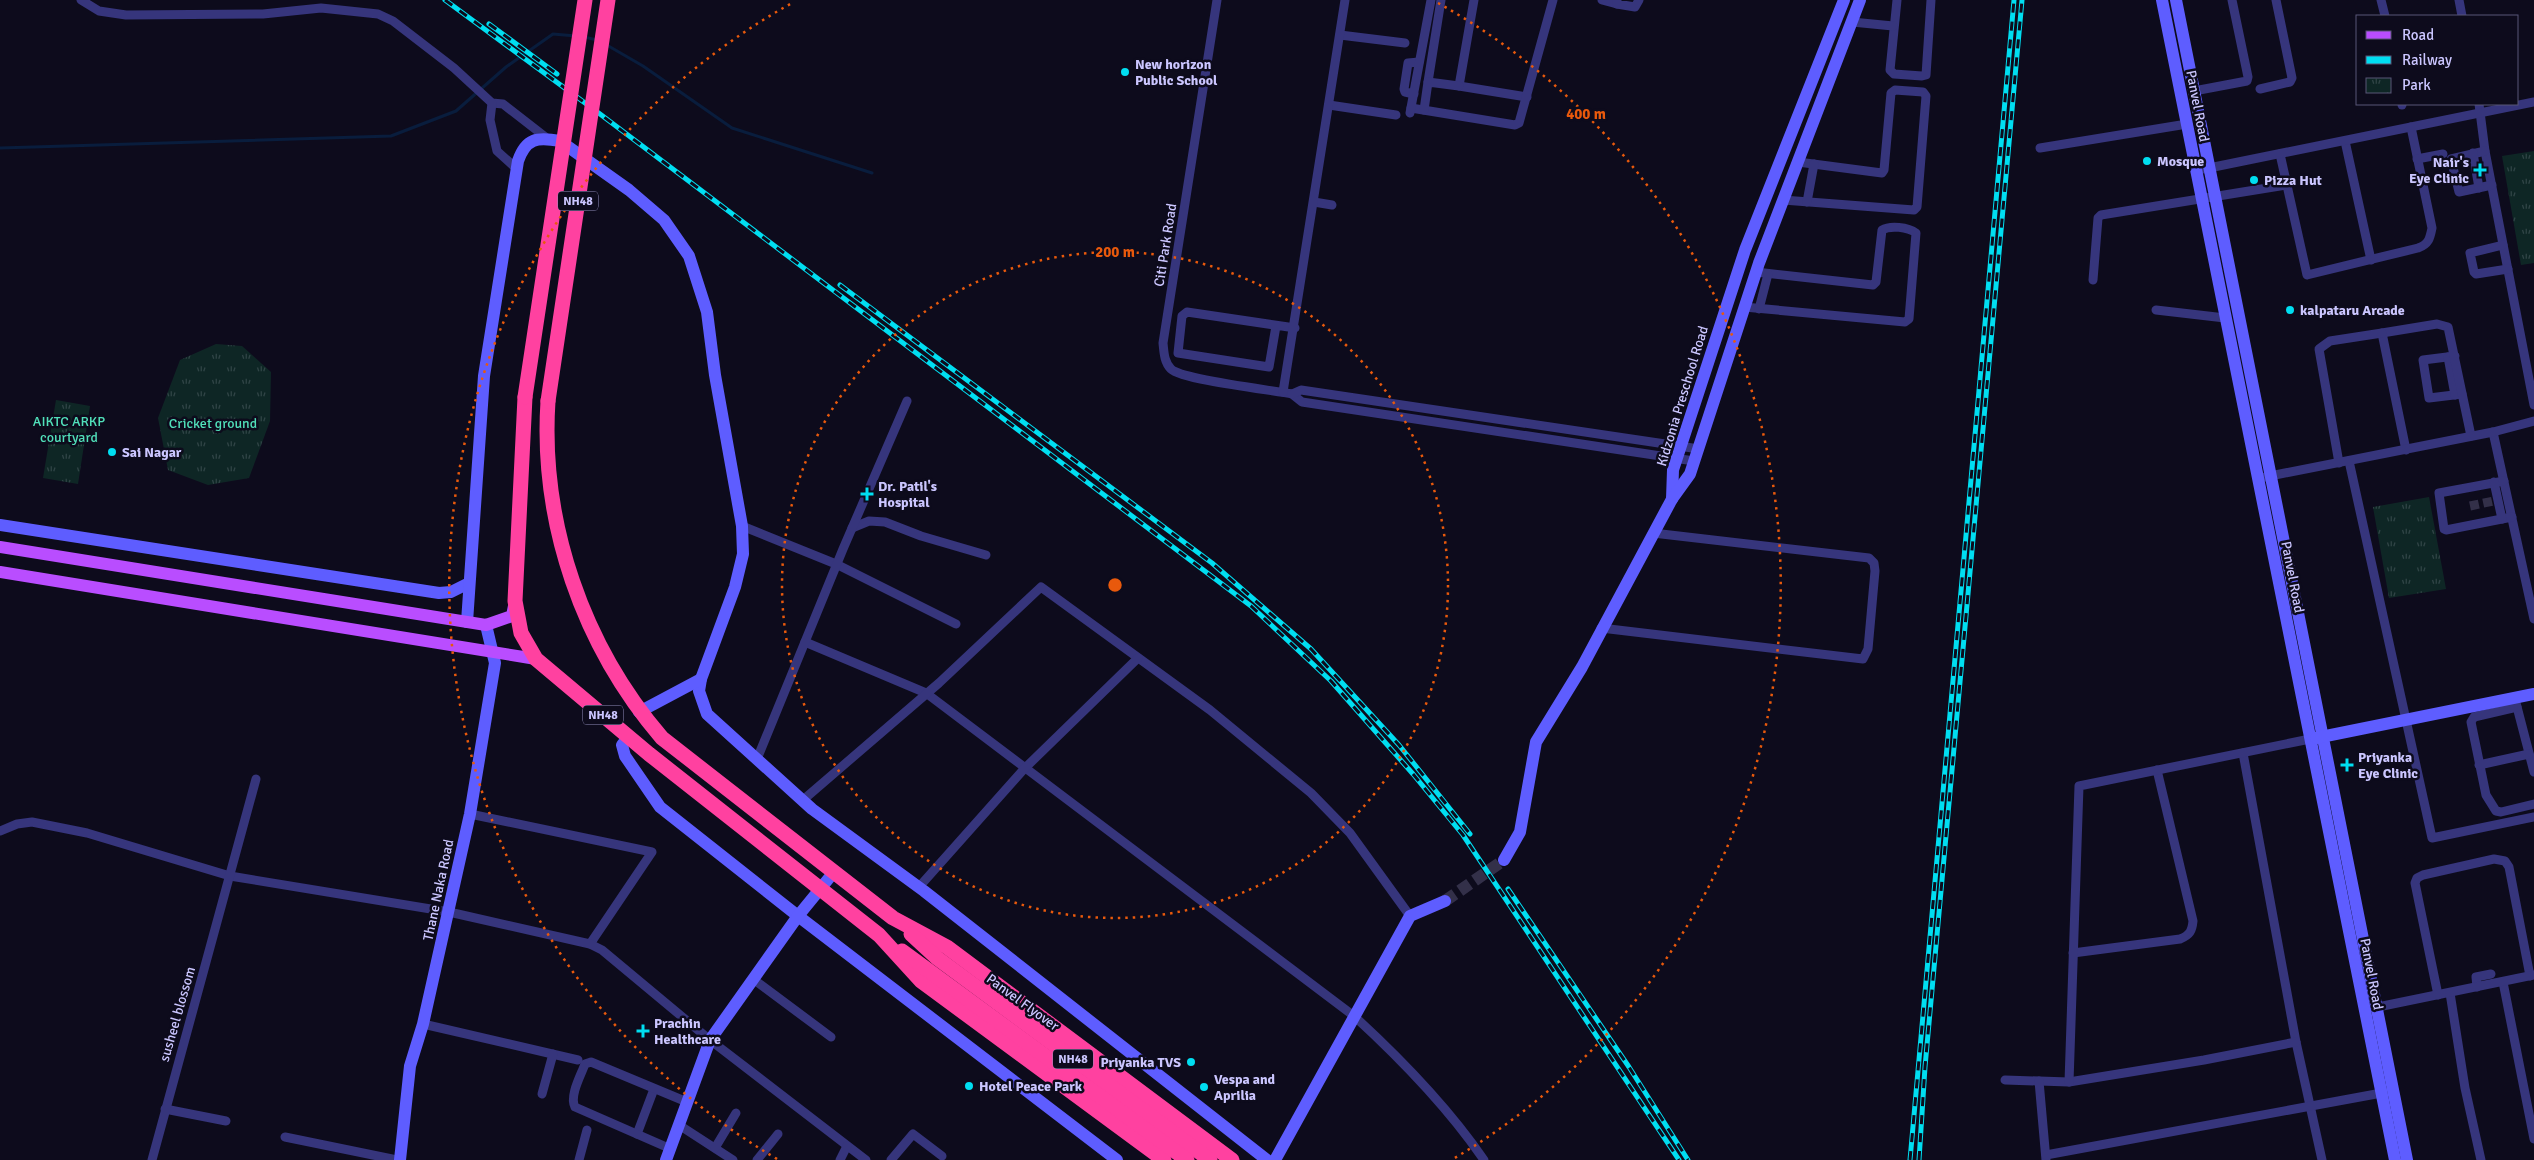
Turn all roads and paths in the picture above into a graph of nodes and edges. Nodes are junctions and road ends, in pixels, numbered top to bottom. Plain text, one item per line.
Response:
1 (81, 0) edge
2 (585, 0) edge
3 (608, 0) edge
4 (1217, 0) edge
5 (1345, 0) edge
6 (1430, 0) edge
7 (1441, 0) edge
8 (1474, 0) edge
9 (1553, 0) edge
10 (1602, 0) edge
11 (1639, 0) edge
12 (1844, 0) edge
13 (1860, 0) edge
14 (1897, 0) edge
15 (1931, 0) edge
16 (2162, 0) edge
17 (2176, 0) edge
18 (2232, 0) edge
19 (2276, 0) edge
20 (2381, 0) edge
21 (2459, 0) edge
22 (1617, 2) edge
23 (321, 4) edge
24 (2384, 15) edge
25 (2462, 15) edge
26 (1852, 22) junction
27 (1893, 26) junction
28 (1340, 34) junction
29 (1405, 43) dead end
30 (1428, 82) junction
31 (1458, 86) junction
32 (2260, 89) dead end
33 (2194, 91) junction
34 (1527, 97) junction
35 (491, 101) junction
36 (2534, 102) edge
37 (2519, 104) edge
38 (2507, 105) edge
39 (1329, 106) junction
40 (2480, 108) edge
41 (1424, 110) junction
42 (1396, 115) dead end
43 (2187, 124) junction
44 (1795, 125) junction
45 (2411, 126) junction
46 (1810, 130) junction
47 (548, 139) junction
48 (2345, 141) junction
49 (2040, 148) dead end
50 (2280, 154) junction
51 (2442, 154) dead end
52 (2486, 154) junction
53 (2473, 156) junction
54 (2417, 159) junction
55 (1798, 162) junction
56 (1814, 164) junction
57 (517, 169) junction
58 (2210, 169) junction
59 (2196, 170) junction
60 (2286, 185) junction
61 (2492, 185) junction
62 (2479, 188) junction
63 (2215, 196) junction
64 (2201, 197) junction
65 (1783, 200) junction
66 (1314, 202) junction
67 (1807, 202) junction
68 (1332, 205) dead end
69 (2504, 245) junction
70 (2371, 260) junction
71 (2508, 269) junction
72 (1762, 273) junction
73 (2093, 280) dead end
74 (1744, 307) junction
75 (1759, 309) junction
76 (1169, 310) junction
77 (2156, 310) dead end
78 (1184, 313) junction
79 (2225, 318) junction
80 (1276, 326) junction
81 (1295, 328) junction
82 (2382, 333) junction
83 (2452, 356) junction
84 (1288, 393) junction
85 (2459, 394) junction
86 (907, 401) dead end
87 (2534, 405) edge
88 (1464, 414) junction
89 (2534, 421) edge
90 (1463, 426) junction
91 (2493, 432) junction
92 (2471, 436) junction
93 (1682, 446) junction
94 (1699, 448) junction
95 (2406, 450) junction
96 (1678, 459) junction
97 (1694, 461) junction
98 (2348, 461) junction
99 (2338, 463) junction
100 (2271, 476) junction
101 (2258, 479) junction
102 (2499, 482) junction
103 (1672, 499) junction
104 (2507, 518) junction
105 (0, 525) edge
106 (742, 526) junction
107 (852, 528) junction
108 (1653, 533) junction
109 (0, 547) edge
110 (986, 554) dead end
111 (836, 564) junction
112 (0, 572) edge
113 (469, 583) junction
114 (515, 601) junction
115 (2534, 619) edge
116 (468, 622) junction
117 (956, 624) dead end
118 (486, 625) junction
119 (1601, 628) junction
120 (805, 642) junction
121 (494, 652) junction
122 (536, 658) junction
123 (1138, 658) junction
124 (701, 679) junction
125 (926, 693) junction
126 (2534, 694) edge
127 (2516, 703) junction
128 (639, 712) junction
129 (2406, 720) junction
130 (628, 737) junction
131 (2316, 738) junction
132 (2243, 753) junction
133 (2529, 754) junction
134 (757, 759) junction
135 (2479, 765) junction
136 (1024, 769) junction
137 (2157, 770) junction
138 (2534, 772) edge
139 (256, 779) dead end
140 (802, 800) junction
141 (2534, 804) edge
142 (470, 814) junction
143 (2534, 817) edge
144 (0, 831) edge
145 (1504, 860) tunnel mouth
146 (834, 872) junction
147 (230, 876) junction
148 (920, 887) junction
149 (820, 889) junction
150 (1445, 901) tunnel mouth
151 (449, 912) junction
152 (798, 916) junction
153 (1410, 916) junction
154 (893, 918) junction
155 (879, 936) junction
156 (590, 944) junction
157 (2073, 953) junction
158 (933, 964) junction
159 (2491, 974) dead end
160 (2532, 976) edge
161 (753, 979) junction
162 (2503, 982) junction
163 (2477, 987) junction
164 (2450, 993) junction
165 (2438, 995) junction
166 (2370, 1009) junction
167 (1354, 1016) junction
168 (424, 1024) junction
169 (831, 1036) dead end
170 (710, 1040) junction
171 (2296, 1042) junction
172 (553, 1054) junction
173 (578, 1060) dead end
174 (2005, 1080) dead end
175 (2039, 1081) junction
176 (2069, 1082) junction
177 (654, 1089) junction
178 (2387, 1092) junction
179 (542, 1094) dead end
180 (687, 1102) junction
181 (2312, 1107) junction
182 (165, 1109) junction
183 (736, 1113) dead end
184 (226, 1121) dead end
185 (679, 1125) junction
186 (588, 1130) dead end
187 (637, 1134) junction
188 (778, 1134) dead end
189 (285, 1137) dead end
190 (2534, 1139) edge
191 (847, 1146) junction
192 (716, 1148) junction
193 (668, 1154) edge
194 (941, 1156) edge
195 (2046, 1158) edge
196 (152, 1160) edge
197 (398, 1160) edge
198 (579, 1160) edge
199 (733, 1160) edge
200 (757, 1160) edge
201 (840, 1160) edge
202 (866, 1160) edge
203 (891, 1160) edge
204 (1117, 1160) edge
205 (1164, 1160) edge
206 (1187, 1160) edge
207 (1210, 1160) edge
208 (1232, 1160) edge
209 (1267, 1160) edge
210 (1275, 1160) edge
211 (1484, 1160) edge
212 (2322, 1160) edge
213 (2395, 1160) edge
214 (2407, 1160) edge
215 (2481, 1160) edge

1 - 23 street
2 - 114 highway, NH48, bridge
3 - 128 highway, NH48, bridge
4 - 76 street, Citi Park Road
5 - 28 street
6 - 41 street
7 - 30 street
8 - 31 street
9 - 34 street
10 - 22 street
11 - 22 street
12 - 44 street, Kidzonia Preschool Road
13 - 26 street, Kidzonia Preschool Road
14 - 27 street
15 - 27 street
16 - 43 street, Panvel Road
17 - 33 street, Panvel Road
18 - 33 street
19 - 32 street
20 - 24 street
21 - 25 street
23 - 35 street
26 - 27 street
26 - 46 street, Kidzonia Preschool Road
28 - 29 street
28 - 39 street
30 - 31 street
30 - 41 street
31 - 34 street
33 - 58 street, Panvel Road
34 - 41 street
35 - 47 street
35 - 57 street
36 - 37 street
38 - 40 street
39 - 42 street
39 - 66 street
40 - 45 street
40 - 52 street
43 - 49 street
43 - 59 street, Panvel Road
44 - 46 street
44 - 93 street, Kidzonia Preschool Road
45 - 48 street
45 - 54 street
46 - 55 street, Kidzonia Preschool Road
47 - 57 street
47 - 106 street
48 - 50 street
48 - 70 street
50 - 58 street
50 - 60 street
51 - 54 street
52 - 53 street
52 - 61 street
53 - 62 street
53 - 62 street
54 - 70 street
55 - 56 street
55 - 65 street, Kidzonia Preschool Road
56 - 67 street
56 - 67 street
57 - 113 street
58 - 59 street
58 - 63 street, Panvel Road
59 - 64 street, Panvel Road
60 - 63 street
60 - 70 street
61 - 62 street
61 - 69 street
63 - 64 street
63 - 100 street, Panvel Road
64 - 73 street
64 - 79 street, Panvel Road
65 - 67 street
65 - 72 street, Kidzonia Preschool Road
66 - 68 street
66 - 81 street
69 - 71 street
69 - 71 street
71 - 87 street
72 - 74 street, Kidzonia Preschool Road
72 - 75 street
72 - 75 street
74 - 75 street
74 - 94 street, Kidzonia Preschool Road
76 - 78 street
76 - 84 street, Citi Park Road
77 - 79 street
78 - 80 street
78 - 80 street
79 - 101 street, Panvel Road
80 - 81 street
81 - 84 street
82 - 83 street
82 - 95 street
82 - 99 street
83 - 85 street
83 - 85 street
84 - 88 street
84 - 90 street
85 - 92 street
86 - 107 street
88 - 90 street
88 - 93 street
89 - 91 street
90 - 96 street
91 - 92 street
91 - 102 street
92 - 95 street
93 - 94 street
93 - 96 street, Kidzonia Preschool Road
94 - 97 street, Kidzonia Preschool Road
95 - 98 street
96 - 97 street
96 - 103 street, Kidzonia Preschool Road
97 - 103 street, Kidzonia Preschool Road
98 - 99 street
98 - 129 street
99 - 100 street
100 - 101 street
100 - 131 street, Panvel Road
101 - 131 street, Panvel Road
102 - 104 street
102 - 104 street
103 - 108 street
104 - 115 street
105 - 113 street
106 - 111 street
106 - 124 street
107 - 110 street
107 - 111 street
108 - 119 street
108 - 119 street
109 - 116 main road
111 - 117 street
111 - 120 street
112 - 121 main road
113 - 116 street
114 - 118 main road
114 - 122 highway, NH48
116 - 118 main road
118 - 121 street, Thane Naka Road
119 - 145 street
120 - 125 street
120 - 134 street
121 - 122 main road
121 - 142 street, Thane Naka Road
122 - 130 highway, NH48
123 - 125 street
123 - 136 street
123 - 153 street
124 - 128 street
124 - 134 street
125 - 136 street
125 - 140 street
126 - 127 street
127 - 129 street
127 - 133 street
127 - 135 street
128 - 146 highway, NH48
129 - 131 street
129 - 143 street
130 - 149 highway, NH48
130 - 152 street
131 - 132 street
131 - 166 street, Panvel Road
132 - 137 street
132 - 171 street
133 - 135 street
133 - 138 street
134 - 140 street
135 - 141 street
136 - 148 street
136 - 167 street
137 - 157 street
137 - 157 street
139 - 147 street, susheel blossom
140 - 148 street
142 - 151 street, Thane Naka Road
142 - 156 street
144 - 147 street
146 - 149 street
146 - 154 highway, NH48
147 - 151 street
147 - 182 street, susheel blossom
148 - 209 street
149 - 152 street
149 - 155 highway, NH48
150 - 153 street
151 - 156 street
151 - 168 street, Thane Naka Road
152 - 161 street
152 - 204 street
153 - 167 street
154 - 158 highway, Panvel Flyover / NH48
154 - 208 highway
155 - 158 highway, Panvel Flyover / NH48
155 - 205 highway
156 - 170 street
157 - 176 street
158 - 206 highway, Panvel Flyover / NH48
158 - 207 highway, Panvel Flyover / NH48
159 - 163 street
160 - 162 street
160 - 165 street
161 - 169 street
161 - 170 street
162 - 163 street
162 - 190 street
163 - 164 street
164 - 165 street
164 - 215 street
165 - 166 street
166 - 178 street, Panvel Road
167 - 210 street
167 - 211 street
168 - 172 street
168 - 197 street, Thane Naka Road
170 - 180 street
170 - 191 street
171 - 176 street
171 - 181 street
172 - 173 street
172 - 179 street
174 - 175 street
175 - 176 street
175 - 195 street
177 - 180 street
177 - 187 street
177 - 187 street
178 - 181 street
178 - 213 street, Panvel Road
178 - 214 street, Panvel Road
180 - 185 street
181 - 195 street
181 - 212 street
182 - 184 street
182 - 196 street, susheel blossom
183 - 192 street
185 - 192 street
185 - 193 street
186 - 198 street
187 - 193 street
188 - 200 street
189 - 197 street
191 - 201 street
191 - 202 street
192 - 199 street
194 - 203 street

